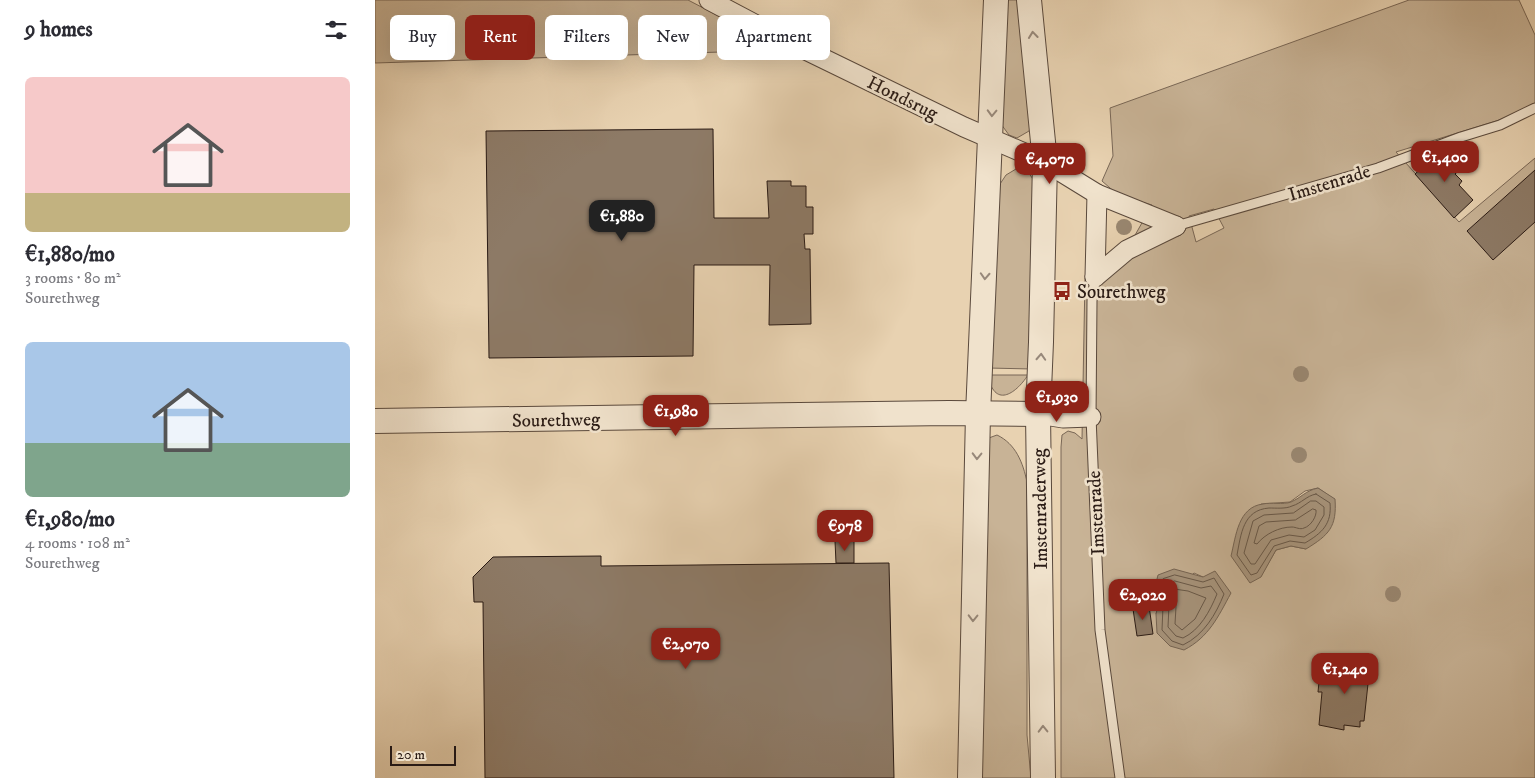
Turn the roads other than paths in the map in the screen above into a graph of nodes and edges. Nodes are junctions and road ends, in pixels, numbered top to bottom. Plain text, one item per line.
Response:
1 (709, 0) edge
2 (996, 0) edge
3 (1029, 0) edge
4 (1535, 108) edge
5 (991, 140) junction
6 (1045, 162) junction
7 (1097, 194) junction
8 (1175, 226) junction
9 (1095, 277) junction
10 (978, 414) junction
11 (1037, 414) junction
12 (1091, 417) junction
13 (375, 421) edge
14 (970, 778) edge
15 (1043, 778) edge
16 (1120, 778) edge

1 - 5 street, Hondsrug
2 -> 5 street
6 -> 3 street, Imstenraderweg
4 - 8 lane, Imstenrade
5 - 6 street, Hondsrug
5 -> 10 street
6 - 7 street
11 -> 6 street, Imstenraderweg
7 - 8 street
7 - 9 street, Imstenrade
8 - 9 street, Imstenrade
9 - 12 lane, Imstenrade
10 - 11 street, Sourethweg
10 - 13 street, Sourethweg
10 -> 14 street
11 - 12 street
15 -> 11 street, Imstenraderweg
12 - 16 lane, Imstenrade

